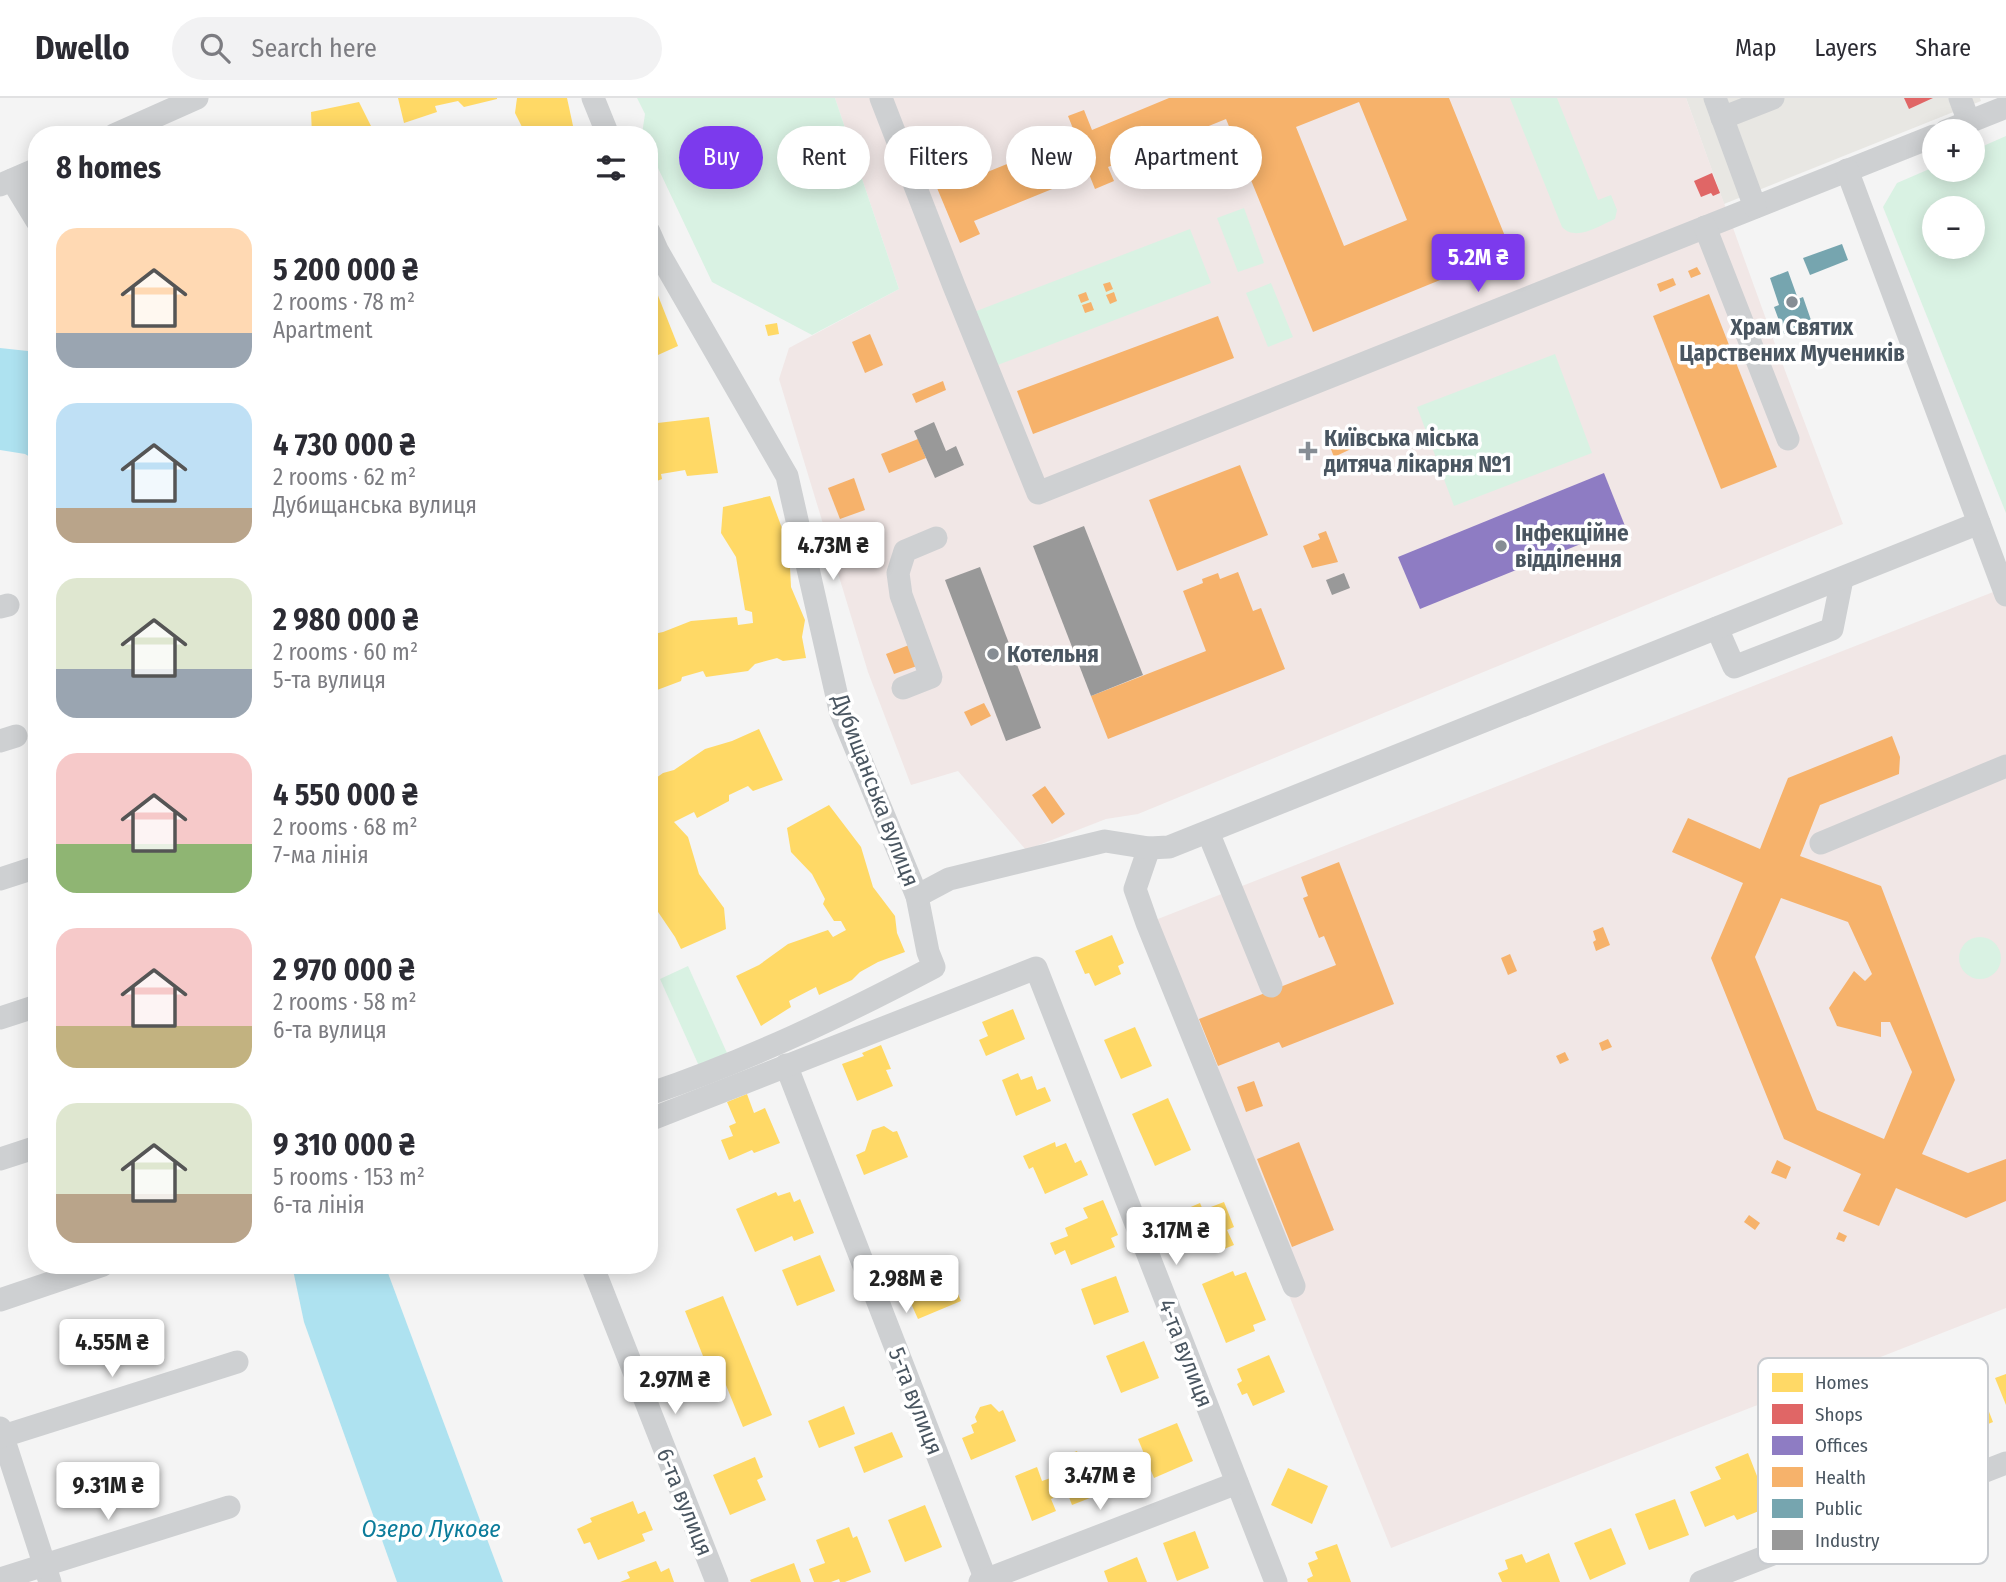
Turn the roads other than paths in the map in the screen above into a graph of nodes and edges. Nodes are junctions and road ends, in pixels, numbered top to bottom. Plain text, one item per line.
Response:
1 (197, 98) edge
2 (881, 98) edge
3 (1773, 98) edge
4 (1960, 98) edge
5 (596, 101) edge
6 (2006, 107) edge
7 (1718, 108) edge
8 (1968, 119) edge
9 (1976, 119) edge
10 (134, 126) edge
11 (605, 126) edge
12 (1922, 141) edge
13 (1847, 170) junction
14 (28, 173) edge
15 (6, 183) edge
16 (1755, 207) junction
17 (28, 210) edge
18 (1704, 227) junction
19 (658, 252) edge
20 (1788, 439) dead end
21 (1979, 523) junction
22 (936, 538) dead end
23 (1842, 579) junction
24 (2006, 595) edge
25 (1717, 628) junction
26 (903, 688) dead end
27 (2006, 766) edge
28 (1208, 832) junction
29 (1821, 843) dead end
30 (1149, 848) junction
31 (28, 870) edge
32 (0, 879) edge
33 (918, 896) junction
34 (1270, 986) dead end
35 (28, 1009) edge
36 (0, 1018) edge
37 (786, 1065) junction
38 (658, 1091) edge
39 (658, 1116) edge
40 (28, 1150) edge
41 (0, 1159) edge
42 (77, 1274) edge
43 (596, 1274) edge
44 (1294, 1286) dead end
45 (0, 1300) edge
46 (237, 1362) dead end
47 (1, 1434) edge
48 (2006, 1463) edge
49 (1988, 1470) edge
50 (1237, 1483) junction
51 (229, 1507) dead end
52 (1758, 1560) edge
53 (47, 1573) edge
54 (0, 1579) edge
55 (983, 1581) edge
56 (717, 1582) edge
57 (1276, 1582) edge
58 (1702, 1582) edge

1 - 10 street
2 - 18 street
3 - 7 street
4 - 8 street
5 - 11 street
6 - 9 street
7 - 16 street
12 - 13 street
13 - 16 street
13 - 21 street
14 - 15 street
15 - 17 street
16 - 18 street
18 - 20 street
19 - 33 street, Дубищанська вулиця
21 - 23 street
21 - 24 street
22 - 26 street
23 - 25 street
23 - 25 street
25 - 28 street
27 - 29 street
28 - 30 street
28 - 34 street
30 - 33 street
30 - 44 street
31 - 32 street
33 - 38 street, Дубищанська вулиця
35 - 36 street
37 - 39 street
37 - 50 street, 4-та вулиця
37 - 55 street, 5-та вулиця
40 - 41 street
42 - 45 street
43 - 56 street, 6-та вулиця
46 - 47 street
47 - 53 street
48 - 49 street
50 - 55 street
50 - 57 street, 4-та вулиця
51 - 53 street
52 - 58 street
53 - 54 street

